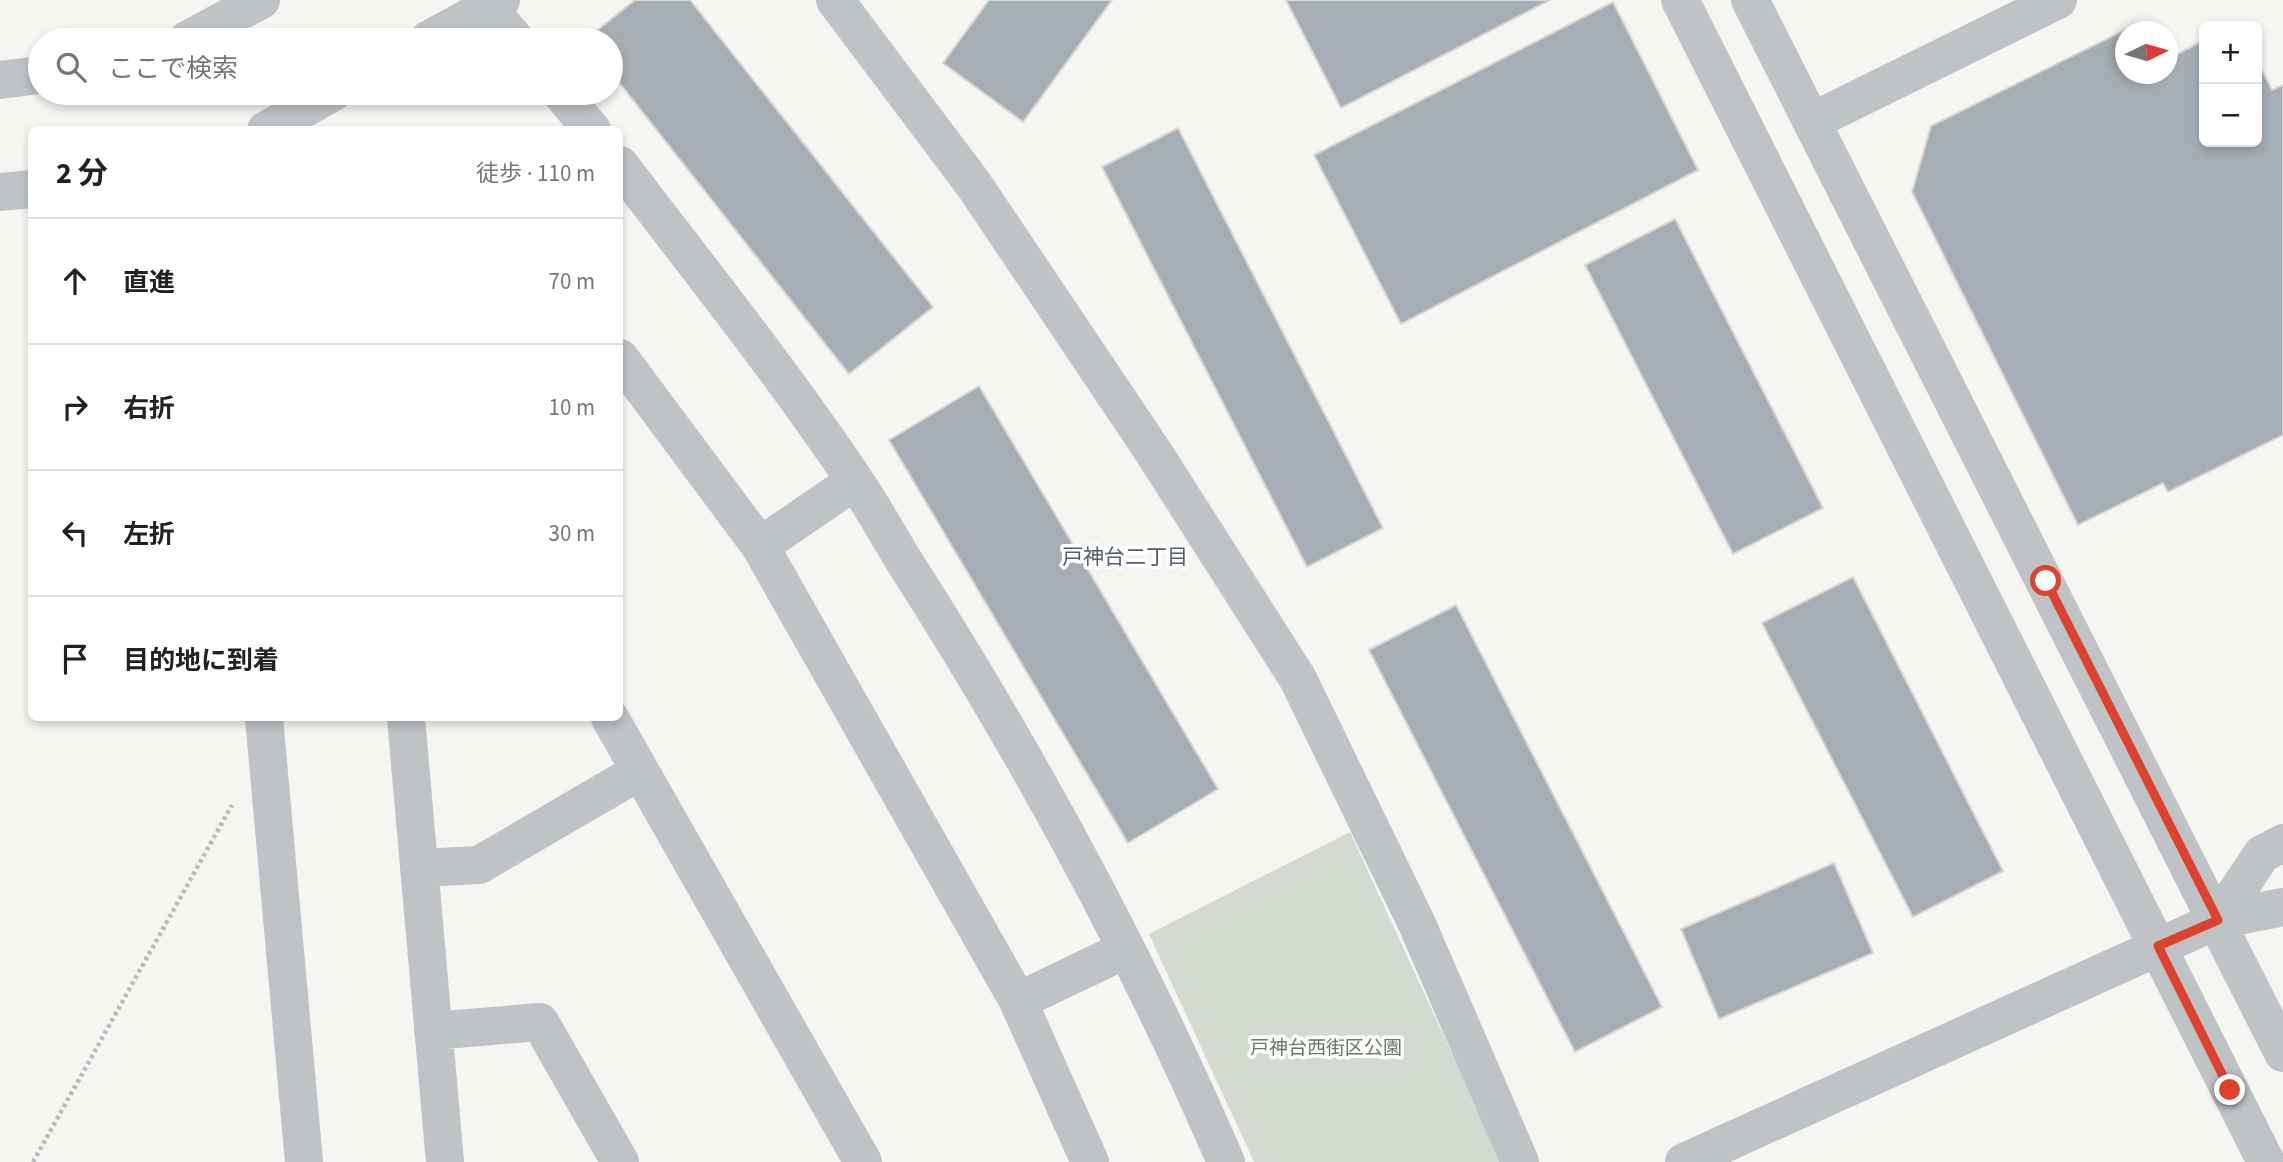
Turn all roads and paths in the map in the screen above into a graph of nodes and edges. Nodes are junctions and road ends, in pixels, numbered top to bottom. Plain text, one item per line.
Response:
1 (261, 0) edge
2 (835, 0) edge
3 (1680, 0) edge
4 (1750, 0) edge
5 (2058, 0) edge
6 (494, 4) edge
7 (209, 28) edge
8 (450, 28) edge
9 (509, 28) edge
10 (28, 76) edge
11 (0, 80) edge
12 (311, 105) edge
13 (571, 105) edge
14 (1813, 121) junction
15 (273, 126) edge
16 (589, 126) edge
17 (623, 169) edge
18 (28, 189) edge
19 (0, 192) edge
20 (623, 363) edge
21 (855, 481) junction
22 (760, 546) junction
23 (264, 721) edge
24 (406, 721) edge
25 (612, 721) edge
26 (640, 771) junction
27 (232, 804) dead end
28 (2283, 844) edge
29 (419, 868) junction
30 (2283, 907) edge
31 (2218, 920) junction
32 (2158, 946) junction
33 (1125, 950) junction
34 (1018, 1001) junction
35 (433, 1031) junction
36 (2283, 1053) edge
37 (33, 1162) edge
38 (304, 1162) edge
39 (445, 1162) edge
40 (620, 1162) edge
41 (863, 1162) edge
42 (1090, 1162) edge
43 (1226, 1162) edge
44 (1520, 1162) edge
45 (1684, 1162) edge
46 (2266, 1162) edge

1 - 7 street
2 - 44 street
3 - 32 street
4 - 14 street
5 - 14 street
6 - 8 street
6 - 9 street
10 - 11 street
12 - 15 street
13 - 16 street
14 - 31 street
17 - 21 street
18 - 19 street
20 - 22 street
21 - 22 street
21 - 33 street
22 - 34 street
23 - 38 street
24 - 29 street
25 - 26 street
26 - 29 street
26 - 41 street
27 - 37 path
28 - 31 street
29 - 35 street
30 - 31 street
31 - 32 street
31 - 36 street
32 - 45 street
32 - 46 street
33 - 34 street
33 - 43 street
34 - 42 street
35 - 39 street
35 - 40 street

